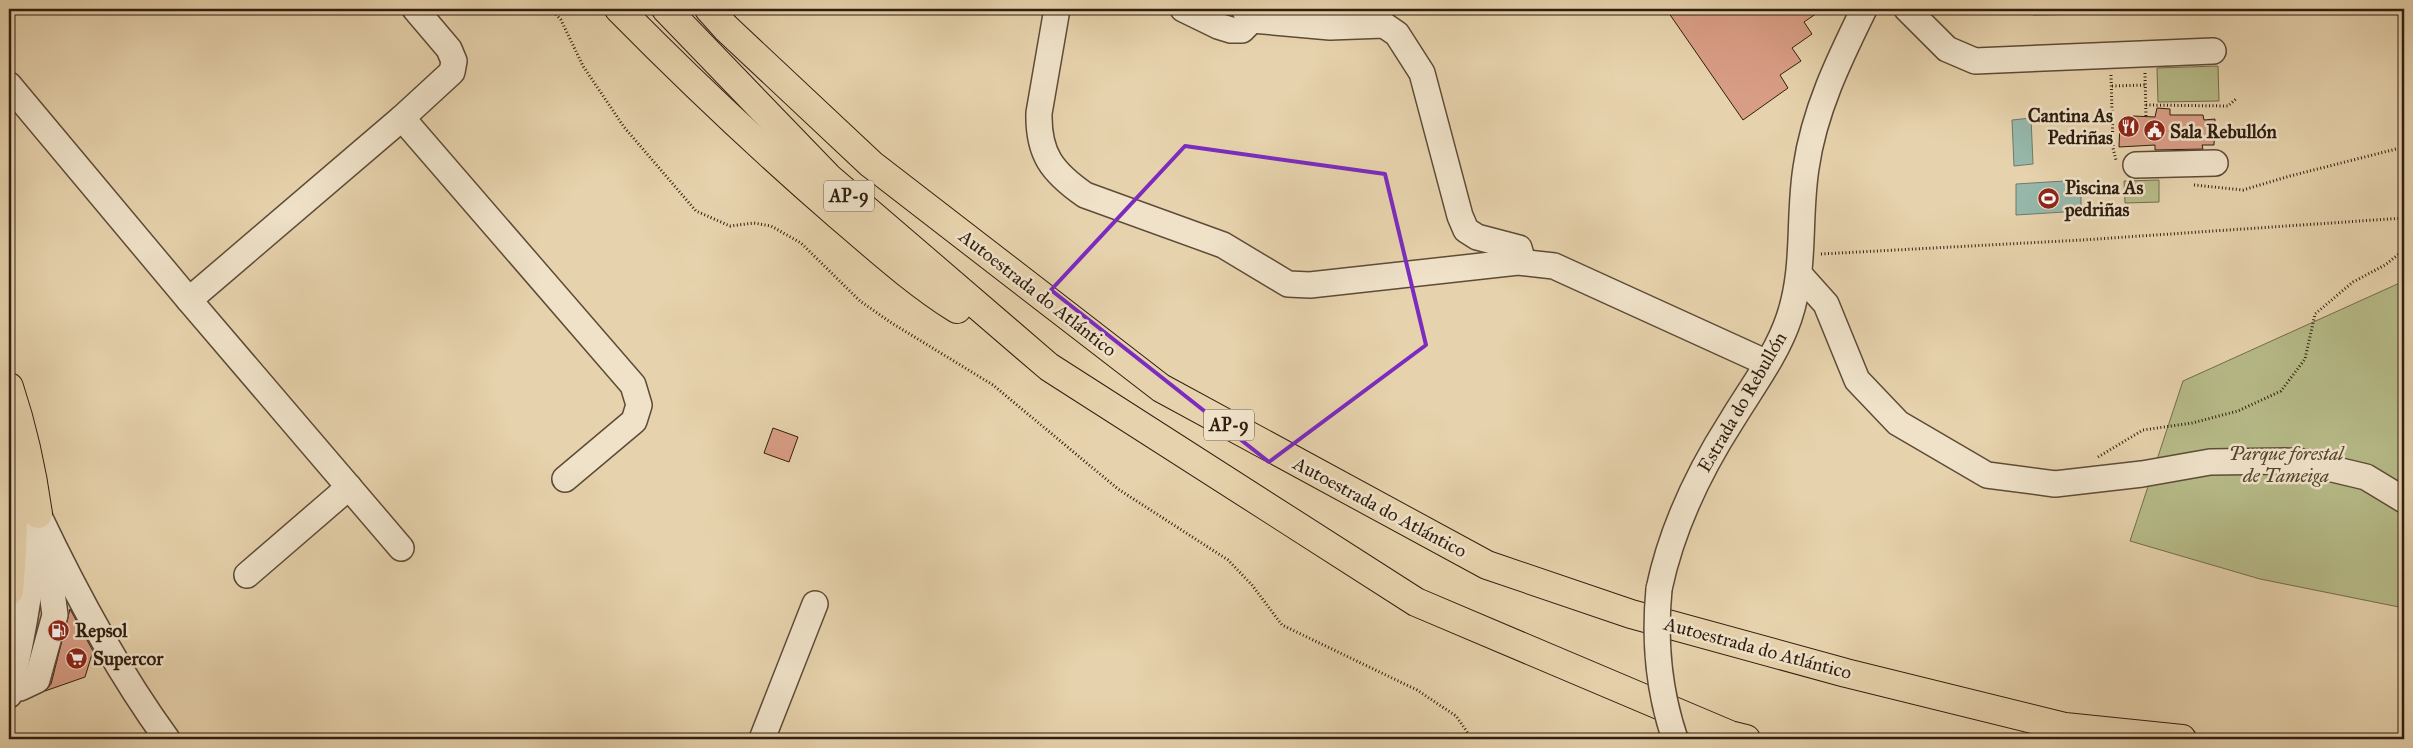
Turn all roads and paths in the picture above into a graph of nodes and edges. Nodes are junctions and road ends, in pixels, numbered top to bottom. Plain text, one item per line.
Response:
1 (415, 9) edge
2 (551, 9) edge
3 (619, 9) edge
4 (666, 9) edge
5 (709, 9) edge
6 (1057, 9) edge
7 (1183, 9) edge
8 (1864, 9) edge
9 (1908, 9) edge
10 (1248, 15) edge
11 (2213, 51) dead end
12 (2145, 55) junction
13 (2111, 57) junction
14 (9, 85) edge
15 (2146, 85) junction
16 (2112, 86) junction
17 (2236, 99) dead end
18 (2146, 105) junction
19 (2146, 117) dead end
20 (402, 118) junction
21 (2404, 147) edge
22 (2215, 163) dead end
23 (2136, 165) joint
24 (2190, 184) dead end
25 (2404, 218) edge
26 (2404, 250) edge
27 (1523, 262) junction
28 (1801, 265) junction
29 (189, 300) junction
30 (1767, 363) junction
31 (1049, 367) junction
32 (9, 388) edge
33 (2093, 460) dead end
34 (9, 462) edge
35 (564, 480) dead end
36 (349, 487) junction
37 (2404, 500) edge
38 (38, 514) joint
39 (401, 548) dead end
40 (47, 560) junction
41 (247, 575) dead end
42 (9, 590) edge
43 (815, 604) dead end
44 (10, 691) edge
45 (167, 739) edge
46 (762, 739) edge
47 (1472, 739) edge
48 (1675, 739) edge
49 (1746, 739) edge
50 (2182, 739) edge

1 - 20 street
2 - 47 path
3 - 31 highway
4 - 31 highway, AP-9
5 - 50 highway, Autoestrada do Atlántico / AP-9
6 - 27 street
7 - 10 street
8 - 28 street, Estrada do Rebullón
9 - 13 street
10 - 27 street
11 - 12 street
12 - 13 street
12 - 15 path
13 - 16 path
14 - 29 street
15 - 16 path
15 - 18 path
16 - 23 path
17 - 18 path
18 - 19 path
20 - 29 street
20 - 35 street
21 - 24 path
22 - 23 street
25 - 28 path
26 - 33 path
27 - 30 street
28 - 30 street, Estrada do Rebullón
28 - 37 street
29 - 36 street
30 - 48 street, Estrada do Rebullón, bridge
31 - 49 highway, AP-9
32 - 38 highway
34 - 42 highway
36 - 39 street
36 - 41 street
38 - 40 street
40 - 44 street
40 - 45 street
43 - 46 street

